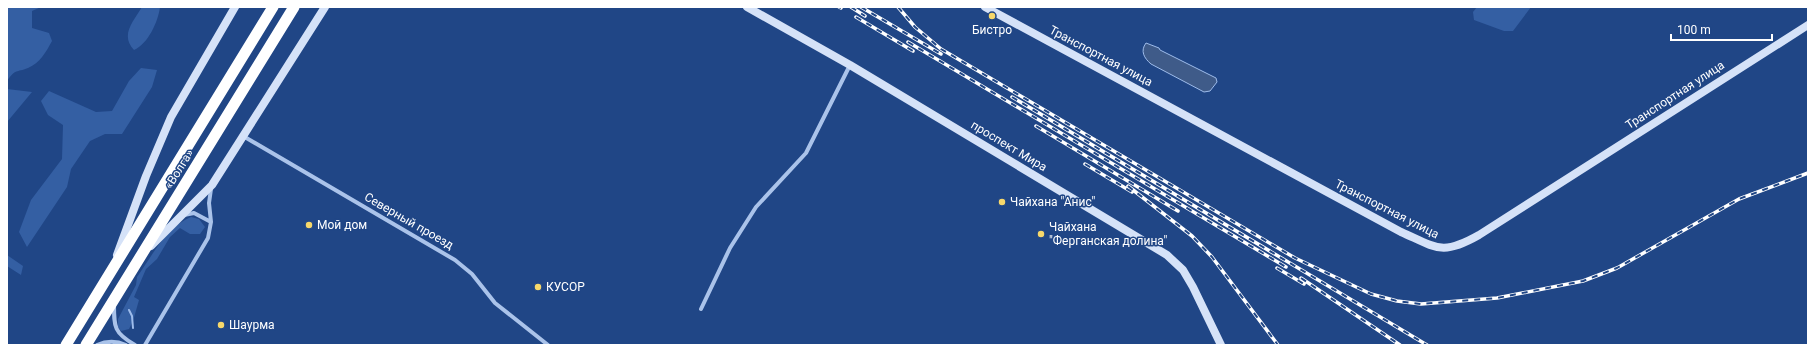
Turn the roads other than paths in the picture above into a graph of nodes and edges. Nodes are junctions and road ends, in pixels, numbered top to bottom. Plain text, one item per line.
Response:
1 (235, 7) edge
2 (273, 7) edge
3 (294, 7) edge
4 (325, 7) edge
5 (746, 7) edge
6 (985, 7) edge
7 (1808, 25) edge
8 (850, 65) junction
9 (244, 136) junction
10 (212, 185) junction
11 (178, 218) junction
12 (211, 222) junction
13 (137, 261) junction
14 (111, 272) junction
15 (114, 298) junction
16 (701, 309) dead end
17 (66, 345) edge
18 (86, 345) edge
19 (97, 345) edge
20 (126, 345) edge
21 (135, 345) edge
22 (145, 345) edge
23 (548, 345) edge
24 (1221, 345) edge

1 - 14 street
2 - 14 highway, «Волга»
3 - 13 highway, «Волга»
4 - 9 street
5 - 8 street, проспект Мира
6 - 7 street, Транспортная улица
8 - 16 street
8 - 24 street, проспект Мира
9 - 10 street
9 - 23 street, Северный проезд
10 - 11 street
10 - 12 street
11 - 12 street
11 - 13 street
12 - 22 street
13 - 15 highway, «Волга»
14 - 17 highway, «Волга»
15 - 18 highway, «Волга»
15 - 21 street
19 - 20 street

